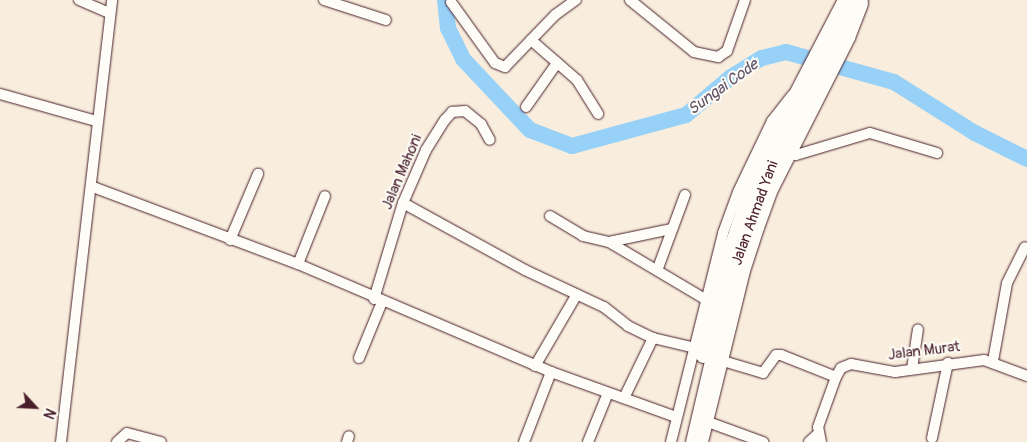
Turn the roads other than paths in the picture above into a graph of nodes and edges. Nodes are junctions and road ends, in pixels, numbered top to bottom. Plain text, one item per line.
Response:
1 (79, 0) edge
2 (112, 0) edge
3 (324, 0) edge
4 (576, 0) edge
5 (630, 0) edge
6 (745, 0) edge
7 (845, 0) edge
8 (860, 0) edge
9 (864, 0) edge
10 (451, 2) dead end
11 (110, 12) junction
12 (386, 20) dead end
13 (839, 35) junction
14 (532, 40) junction
15 (557, 63) junction
16 (808, 89) junction
17 (0, 94) edge
18 (526, 107) dead end
19 (598, 114) dead end
20 (96, 121) junction
21 (490, 140) dead end
22 (790, 153) junction
23 (937, 153) dead end
24 (258, 174) dead end
25 (93, 187) junction
26 (685, 195) dead end
27 (325, 196) dead end
28 (403, 203) junction
29 (550, 216) dead end
30 (671, 229) junction
31 (230, 240) junction
32 (609, 242) junction
33 (1025, 247) dead end
34 (298, 264) junction
35 (658, 268) junction
36 (577, 294) junction
37 (705, 299) junction
38 (378, 300) junction
39 (918, 328) dead end
40 (653, 338) junction
41 (695, 348) junction
42 (360, 358) dead end
43 (723, 361) junction
44 (993, 361) junction
45 (948, 363) junction
46 (535, 366) junction
47 (912, 369) junction
48 (550, 372) junction
49 (1027, 376) edge
50 (836, 377) junction
51 (608, 393) junction
52 (624, 398) junction
53 (693, 418) junction
54 (820, 437) edge
55 (932, 438) dead end
56 (61, 442) edge
57 (117, 442) edge
58 (161, 442) edge
59 (524, 442) edge
60 (588, 442) edge
61 (671, 442) edge
62 (683, 442) edge
63 (693, 442) edge
64 (703, 442) edge
65 (762, 442) edge
66 (809, 442) edge

1 - 11 street
2 - 11 street
3 - 12 street
4 - 14 street
5 - 6 street
7 - 13 highway, Jalan Ahmad Yani
8 - 13 highway, Jalan Ahmad Yani
9 - 13 street
10 - 14 street
11 - 20 street
13 - 16 highway, Jalan Ahmad Yani
13 - 16 street
14 - 15 street
15 - 18 street
15 - 19 street
16 - 22 street
16 - 37 street
16 - 53 highway, Jalan Ahmad Yani
17 - 20 street
20 - 25 street
21 - 28 street, Jalan Mahoni
22 - 23 street
22 - 43 street
24 - 31 street
25 - 31 street
25 - 56 street
26 - 30 street
27 - 34 street
28 - 36 street
28 - 38 street, Jalan Mahoni
29 - 32 street
30 - 32 street
30 - 35 street
31 - 34 street
32 - 35 street
33 - 44 street
34 - 38 street
35 - 37 street
36 - 40 street
36 - 46 street
37 - 41 street
38 - 42 street, Jalan Mahoni
38 - 46 street
39 - 47 street
40 - 41 street
40 - 52 street
41 - 53 street
43 - 50 street
43 - 53 street
44 - 45 street, Jalan Murat
44 - 49 street, Jalan Murat
45 - 47 street, Jalan Murat
45 - 55 street
46 - 48 street
47 - 50 street, Jalan Murat
48 - 51 street
48 - 59 street
50 - 54 street
51 - 52 street
51 - 60 street
52 - 53 street
53 - 61 street
53 - 62 highway, Jalan Ahmad Yani
53 - 63 highway, Jalan Ahmad Yani
53 - 64 street
53 - 65 street
54 - 66 street
57 - 58 street

